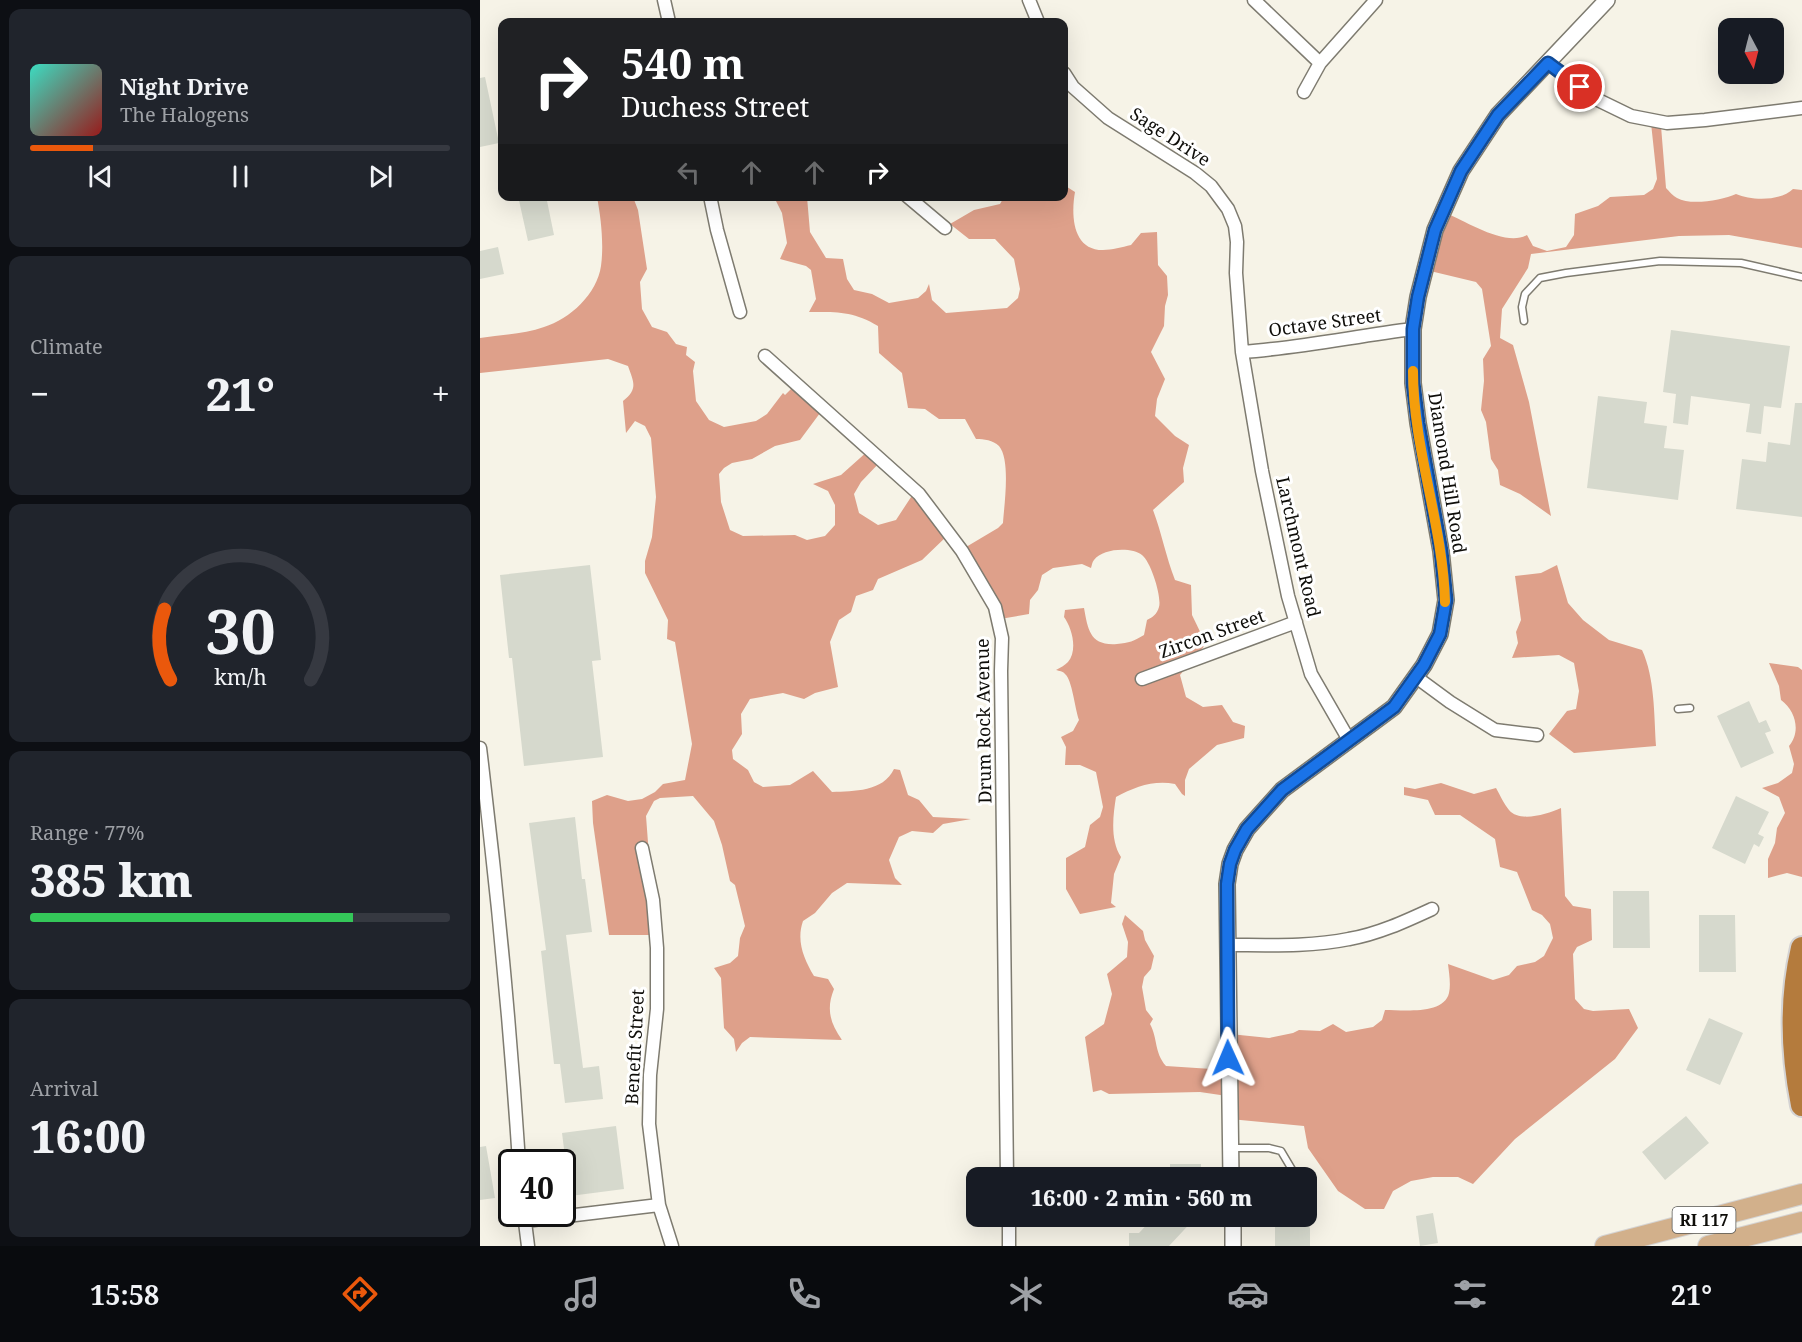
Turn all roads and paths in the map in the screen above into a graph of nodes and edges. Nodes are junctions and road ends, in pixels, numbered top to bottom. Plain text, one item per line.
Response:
1 (664, 0) edge
2 (1029, 0) edge
3 (1254, 0) edge
4 (1376, 0) edge
5 (1607, 0) edge
6 (668, 18) edge
7 (1036, 18) edge
8 (1320, 63) junction
9 (1548, 63) junction
10 (1068, 80) edge
11 (1304, 92) dead end
12 (1802, 108) edge
13 (711, 201) edge
14 (913, 201) edge
15 (945, 228) dead end
16 (1802, 277) edge
17 (740, 312) dead end
18 (1524, 321) dead end
19 (1413, 329) junction
20 (1242, 352) junction
21 (765, 356) dead end
22 (1296, 622) junction
23 (1416, 677) junction
24 (1142, 679) dead end
25 (1690, 708) dead end
26 (1678, 709) dead end
27 (1537, 735) dead end
28 (1349, 740) junction
29 (480, 748) edge
30 (642, 848) dead end
31 (1432, 909) dead end
32 (1228, 945) junction
33 (1802, 948) edge
34 (1802, 1106) edge
35 (1231, 1148) junction
36 (518, 1149) edge
37 (1007, 1167) edge
38 (1232, 1167) edge
39 (1290, 1167) edge
40 (1802, 1194) edge
41 (659, 1205) junction
42 (576, 1212) edge
43 (1802, 1222) edge
44 (525, 1227) edge
45 (1009, 1227) edge
46 (1233, 1227) edge
47 (528, 1246) edge
48 (672, 1246) edge
49 (1010, 1246) edge
50 (1233, 1246) edge
51 (1605, 1246) edge
52 (1710, 1246) edge

1 - 6 street
2 - 7 street
3 - 8 street
4 - 8 street
5 - 9 street, Diamond Hill Road
8 - 11 street
9 - 12 street
9 - 19 street, Diamond Hill Road
10 - 20 street, Sage Drive
13 - 17 street
14 - 15 street
16 - 18 lane
19 - 20 street, Octave Street
19 - 23 street, Diamond Hill Road
20 - 22 street, Larchmont Road
21 - 37 street, Drum Rock Avenue
22 - 24 street, Zircon Street
22 - 28 street, Larchmont Road
23 - 27 street
23 - 28 street, Diamond Hill Road
25 - 26 lane
28 - 32 street, Diamond Hill Road
29 - 36 street
30 - 41 street, Benefit Street
31 - 32 street
32 - 35 street, Diamond Hill Road
33 - 34 highway
35 - 38 street, Diamond Hill Road
35 - 39 lane
40 - 51 main road, RI 117
41 - 42 street
41 - 48 street, Benefit Street
43 - 52 main road, RI 117
44 - 47 street
45 - 49 street
46 - 50 street

